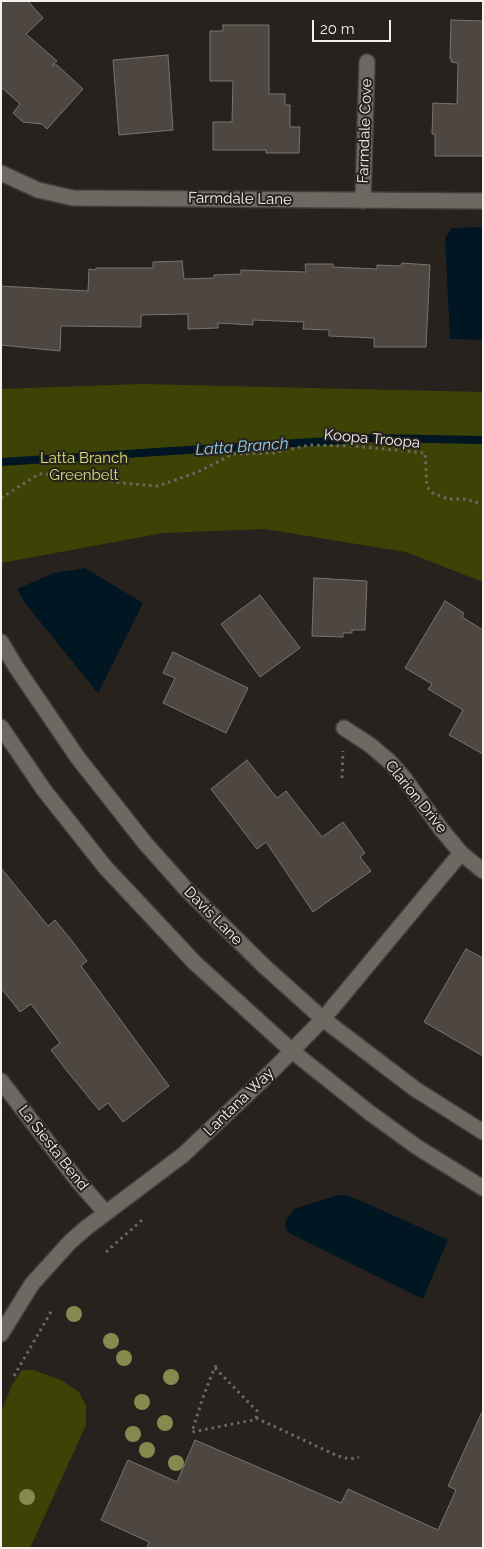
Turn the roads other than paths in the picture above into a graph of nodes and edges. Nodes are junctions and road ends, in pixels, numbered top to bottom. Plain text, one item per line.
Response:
1 (366, 62) dead end
2 (1, 173) edge
3 (363, 201) junction
4 (483, 201) edge
5 (1, 642) edge
6 (1, 727) edge
7 (344, 728) dead end
8 (461, 853) junction
9 (483, 871) edge
10 (324, 1019) junction
11 (292, 1051) junction
12 (1, 1081) edge
13 (483, 1132) edge
14 (483, 1188) edge
15 (106, 1213) junction
16 (1, 1334) edge

1 - 3 street, Farmdale Cove
2 - 3 street, Farmdale Lane
3 - 4 street, Farmdale Lane
5 - 10 street, Davis Lane
6 - 11 street
7 - 8 street, Clarion Drive
8 - 9 street, Clarion Drive
8 - 10 street, Lantana Way
10 - 11 street, Lantana Way
10 - 13 street, Davis Lane
11 - 14 street
11 - 15 street, Lantana Way
12 - 15 street, La Siesta Bend
15 - 16 street, Lantana Way

